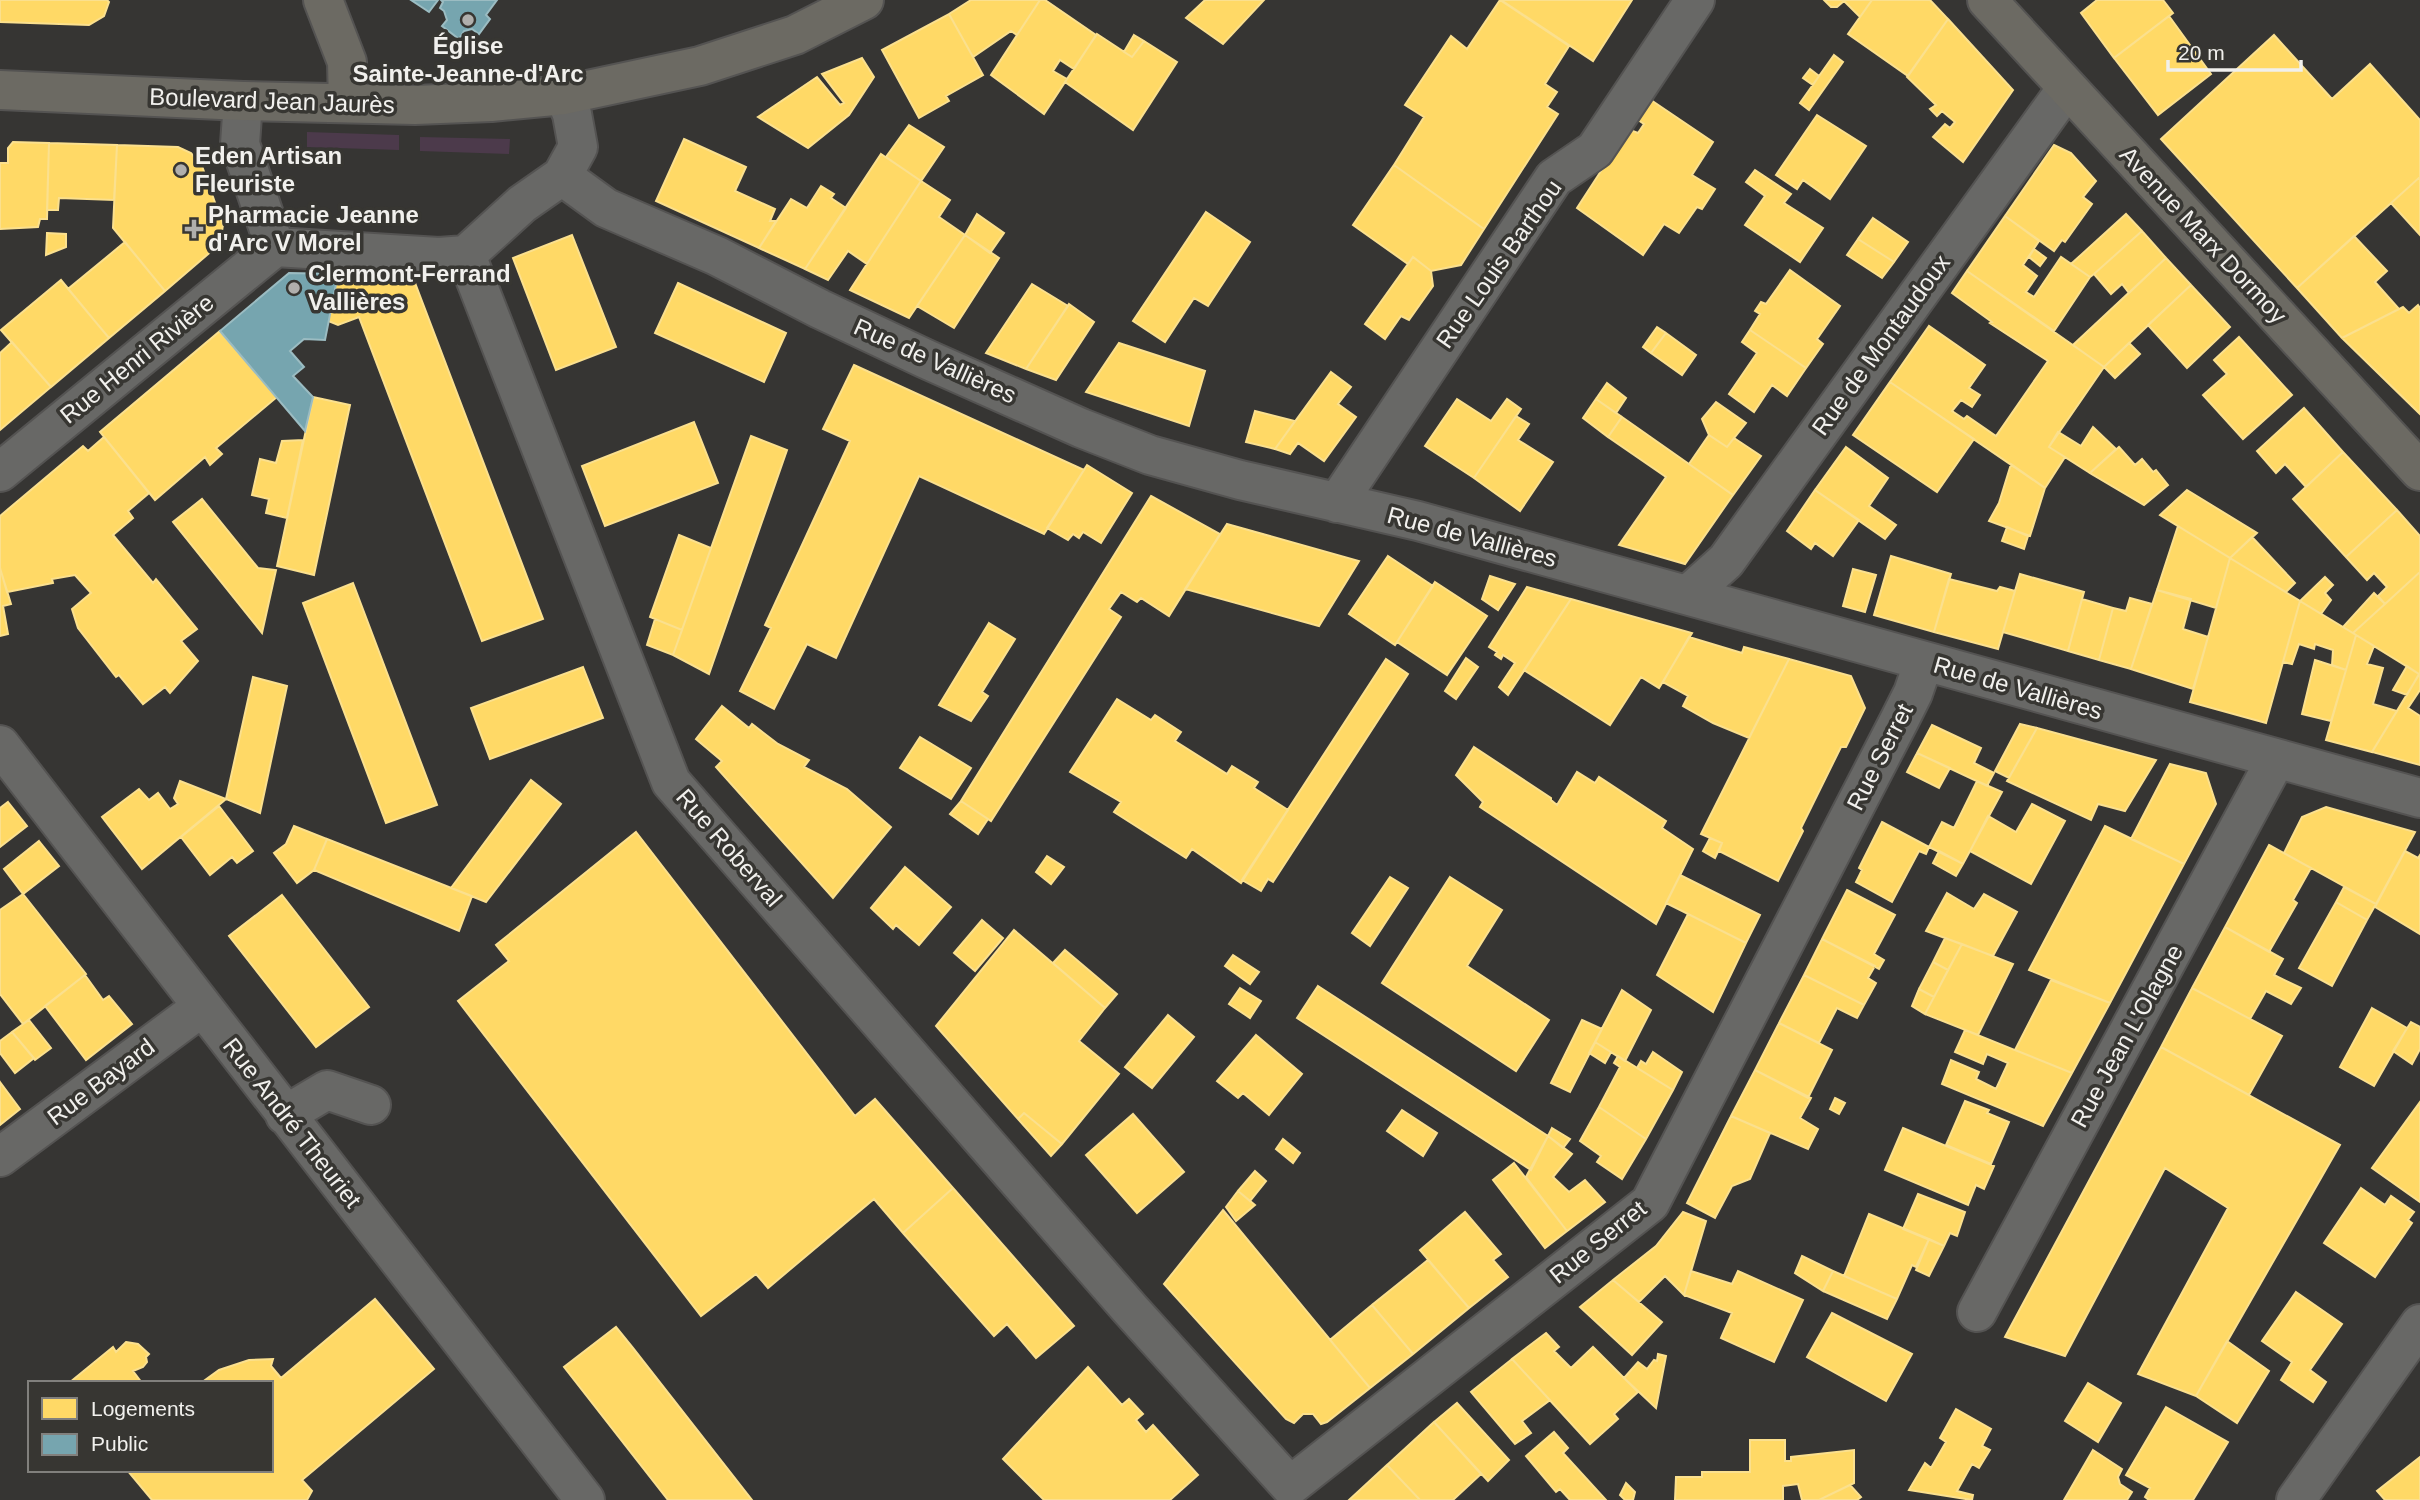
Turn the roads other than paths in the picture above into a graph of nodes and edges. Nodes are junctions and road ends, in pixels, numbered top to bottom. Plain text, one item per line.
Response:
1 (323, 0) edge
2 (864, 0) edge
3 (1695, 0) edge
4 (1987, 0) edge
5 (2067, 88) junction
6 (0, 90) edge
7 (564, 95) junction
8 (243, 101) junction
9 (348, 103) junction
10 (562, 176) junction
11 (275, 247) junction
12 (466, 255) junction
13 (2420, 471) edge
14 (0, 472) edge
15 (1337, 503) junction
16 (1688, 595) junction
17 (1924, 661) junction
18 (0, 745) edge
19 (2276, 759) junction
20 (2420, 798) edge
21 (202, 1007) junction
22 (371, 1105) dead end
23 (285, 1115) junction
24 (0, 1157) edge
25 (1130, 1309) joint
26 (1977, 1312) dead end
27 (2420, 1324) edge
28 (585, 1500) edge
29 (2296, 1500) edge

1 - 9 main road
2 - 7 main road, Boulevard Jean Jaurès
3 - 15 street, Rue Louis Barthou
4 - 5 main road, Avenue Marx Dormoy
5 - 13 main road, Avenue Marx Dormoy
5 - 16 street, Rue de Montaudoux
6 - 8 main road, Boulevard Jean Jaurès
7 - 9 main road, Boulevard Jean Jaurès
7 - 10 street
8 - 9 main road, Boulevard Jean Jaurès
8 - 11 street
10 - 12 street
10 - 15 street, Rue de Vallières
11 - 12 street
11 - 14 street, Rue Henri Rivière
12 - 25 street, Rue Roberval
15 - 16 street, Rue de Vallières
16 - 17 street, Rue de Vallières
17 - 19 street, Rue de Vallières
17 - 25 street, Rue Serret
18 - 21 street, Rue André Theuriet
19 - 20 street, Rue de Vallières
19 - 26 street, Rue Jean L'Olagne
21 - 23 street, Rue André Theuriet
21 - 24 street, Rue Bayard
22 - 23 street
23 - 28 street, Rue André Theuriet
27 - 29 street

